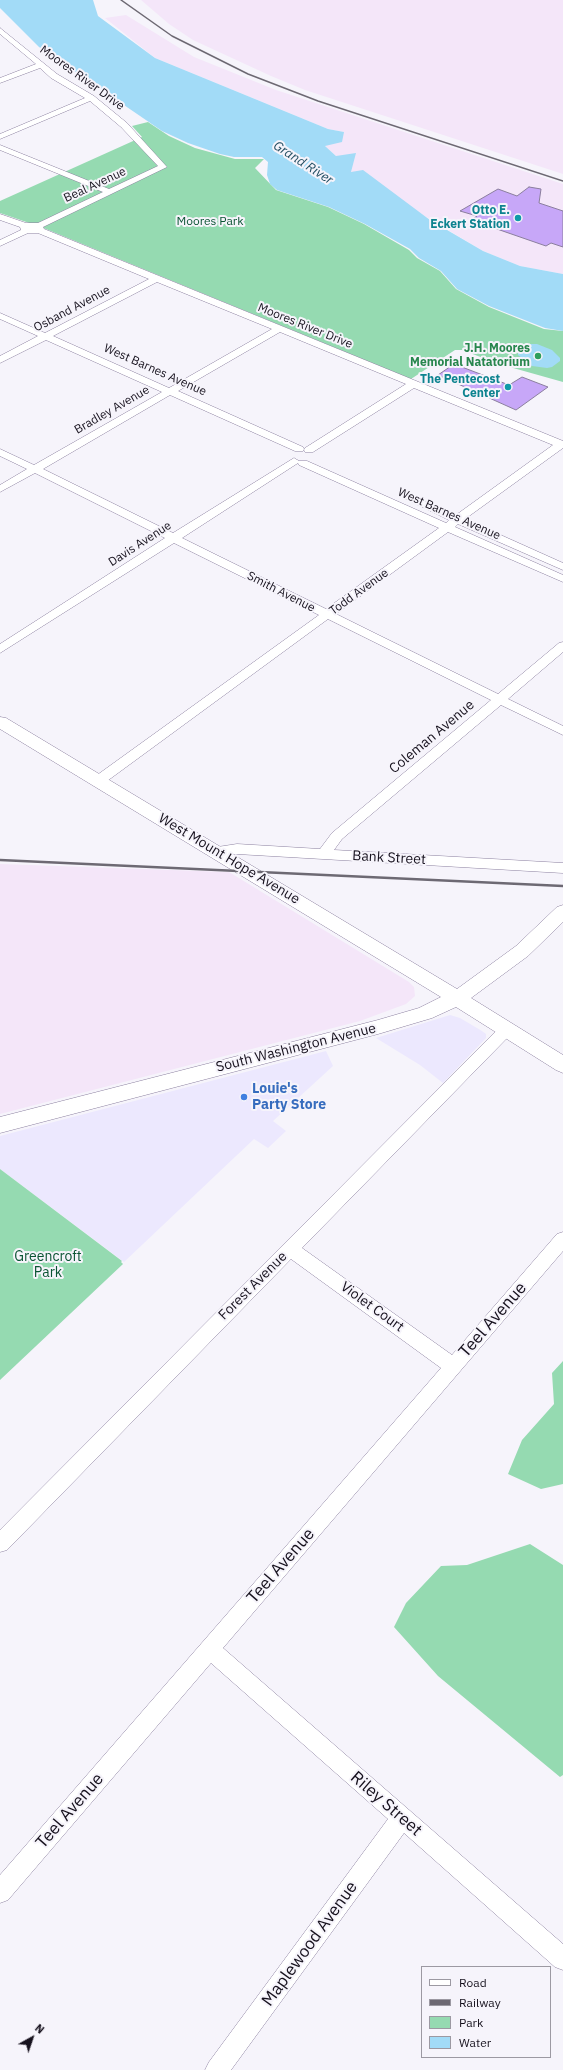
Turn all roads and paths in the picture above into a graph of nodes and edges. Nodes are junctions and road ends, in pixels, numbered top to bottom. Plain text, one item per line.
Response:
1 (0, 31) edge
2 (40, 65) junction
3 (0, 81) edge
4 (91, 98) junction
5 (0, 137) edge
6 (0, 147) edge
7 (163, 167) joint
8 (110, 192) junction
9 (0, 217) edge
10 (26, 228) junction
11 (38, 228) junction
12 (0, 243) edge
13 (156, 279) junction
14 (0, 316) edge
15 (0, 325) edge
16 (279, 329) junction
17 (45, 336) junction
18 (35, 341) junction
19 (0, 360) edge
20 (413, 384) junction
21 (170, 392) junction
22 (160, 398) junction
23 (562, 444) edge
24 (0, 452) edge
25 (307, 452) junction
26 (295, 460) junction
27 (35, 469) junction
28 (0, 489) edge
29 (457, 520) junction
30 (447, 527) junction
31 (173, 538) junction
32 (563, 567) edge
33 (563, 579) edge
34 (327, 615) junction
35 (563, 646) edge
36 (0, 649) edge
37 (499, 700) junction
38 (0, 722) edge
39 (563, 731) edge
40 (98, 781) junction
41 (216, 851) junction
42 (324, 854) junction
43 (563, 868) edge
44 (563, 911) edge
45 (457, 998) junction
46 (507, 1029) junction
47 (563, 1065) edge
48 (0, 1125) edge
49 (563, 1239) edge
50 (290, 1248) junction
51 (453, 1366) junction
52 (0, 1543) edge
53 (210, 1649) junction
54 (402, 1818) junction
55 (0, 1892) edge
56 (563, 1959) edge
57 (218, 2070) edge

1 - 2 street, Moores River Drive
2 - 3 street
2 - 4 street, Moores River Drive
4 - 5 street
4 - 7 street, Moores River Drive
6 - 8 street
7 - 8 street, Beal Avenue
8 - 11 street, Beal Avenue
9 - 10 street
10 - 11 street
10 - 12 street
11 - 13 street, Moores River Drive
13 - 16 street, Moores River Drive
13 - 17 street, Osband Avenue
14 - 17 street, West Barnes Avenue
15 - 18 street, West Barnes Avenue
16 - 20 street, Moores River Drive
16 - 21 street, Bradley Avenue
17 - 18 street, Osband Avenue
17 - 21 street, West Barnes Avenue
18 - 19 street, Osband Avenue
18 - 22 street, West Barnes Avenue
20 - 23 street, Moores River Drive
20 - 25 street
21 - 22 street, Bradley Avenue
21 - 25 street, West Barnes Avenue
22 - 26 street, West Barnes Avenue
22 - 27 street, Bradley Avenue
23 - 29 street, Todd Avenue
24 - 27 street, Smith Avenue
25 - 26 street
25 - 26 street
25 - 29 street, West Barnes Avenue
26 - 30 street, West Barnes Avenue
26 - 31 street, Davis Avenue
27 - 28 street, Bradley Avenue
27 - 31 street, Smith Avenue
29 - 30 street, Todd Avenue
29 - 32 street, West Barnes Avenue
30 - 33 street, West Barnes Avenue
30 - 34 street, Todd Avenue
31 - 34 street, Smith Avenue
31 - 36 street, Davis Avenue
34 - 37 street, Smith Avenue
34 - 40 street, Todd Avenue
35 - 37 street, Coleman Avenue
37 - 39 street, Smith Avenue
37 - 42 street, Coleman Avenue
38 - 40 street, West Mount Hope Avenue
40 - 41 street, West Mount Hope Avenue
41 - 42 street, Bank Street
41 - 45 street, West Mount Hope Avenue
42 - 43 street, Bank Street
44 - 45 street, South Washington Avenue
45 - 46 street, West Mount Hope Avenue
45 - 48 street, South Washington Avenue
46 - 47 street, West Mount Hope Avenue
46 - 50 street, Forest Avenue
49 - 51 street, Teel Avenue
50 - 51 street, Violet Court
50 - 52 street, Forest Avenue
51 - 53 street, Teel Avenue
53 - 54 street, Riley Street
53 - 55 street, Teel Avenue
54 - 56 street, Riley Street
54 - 57 street, Maplewood Avenue

